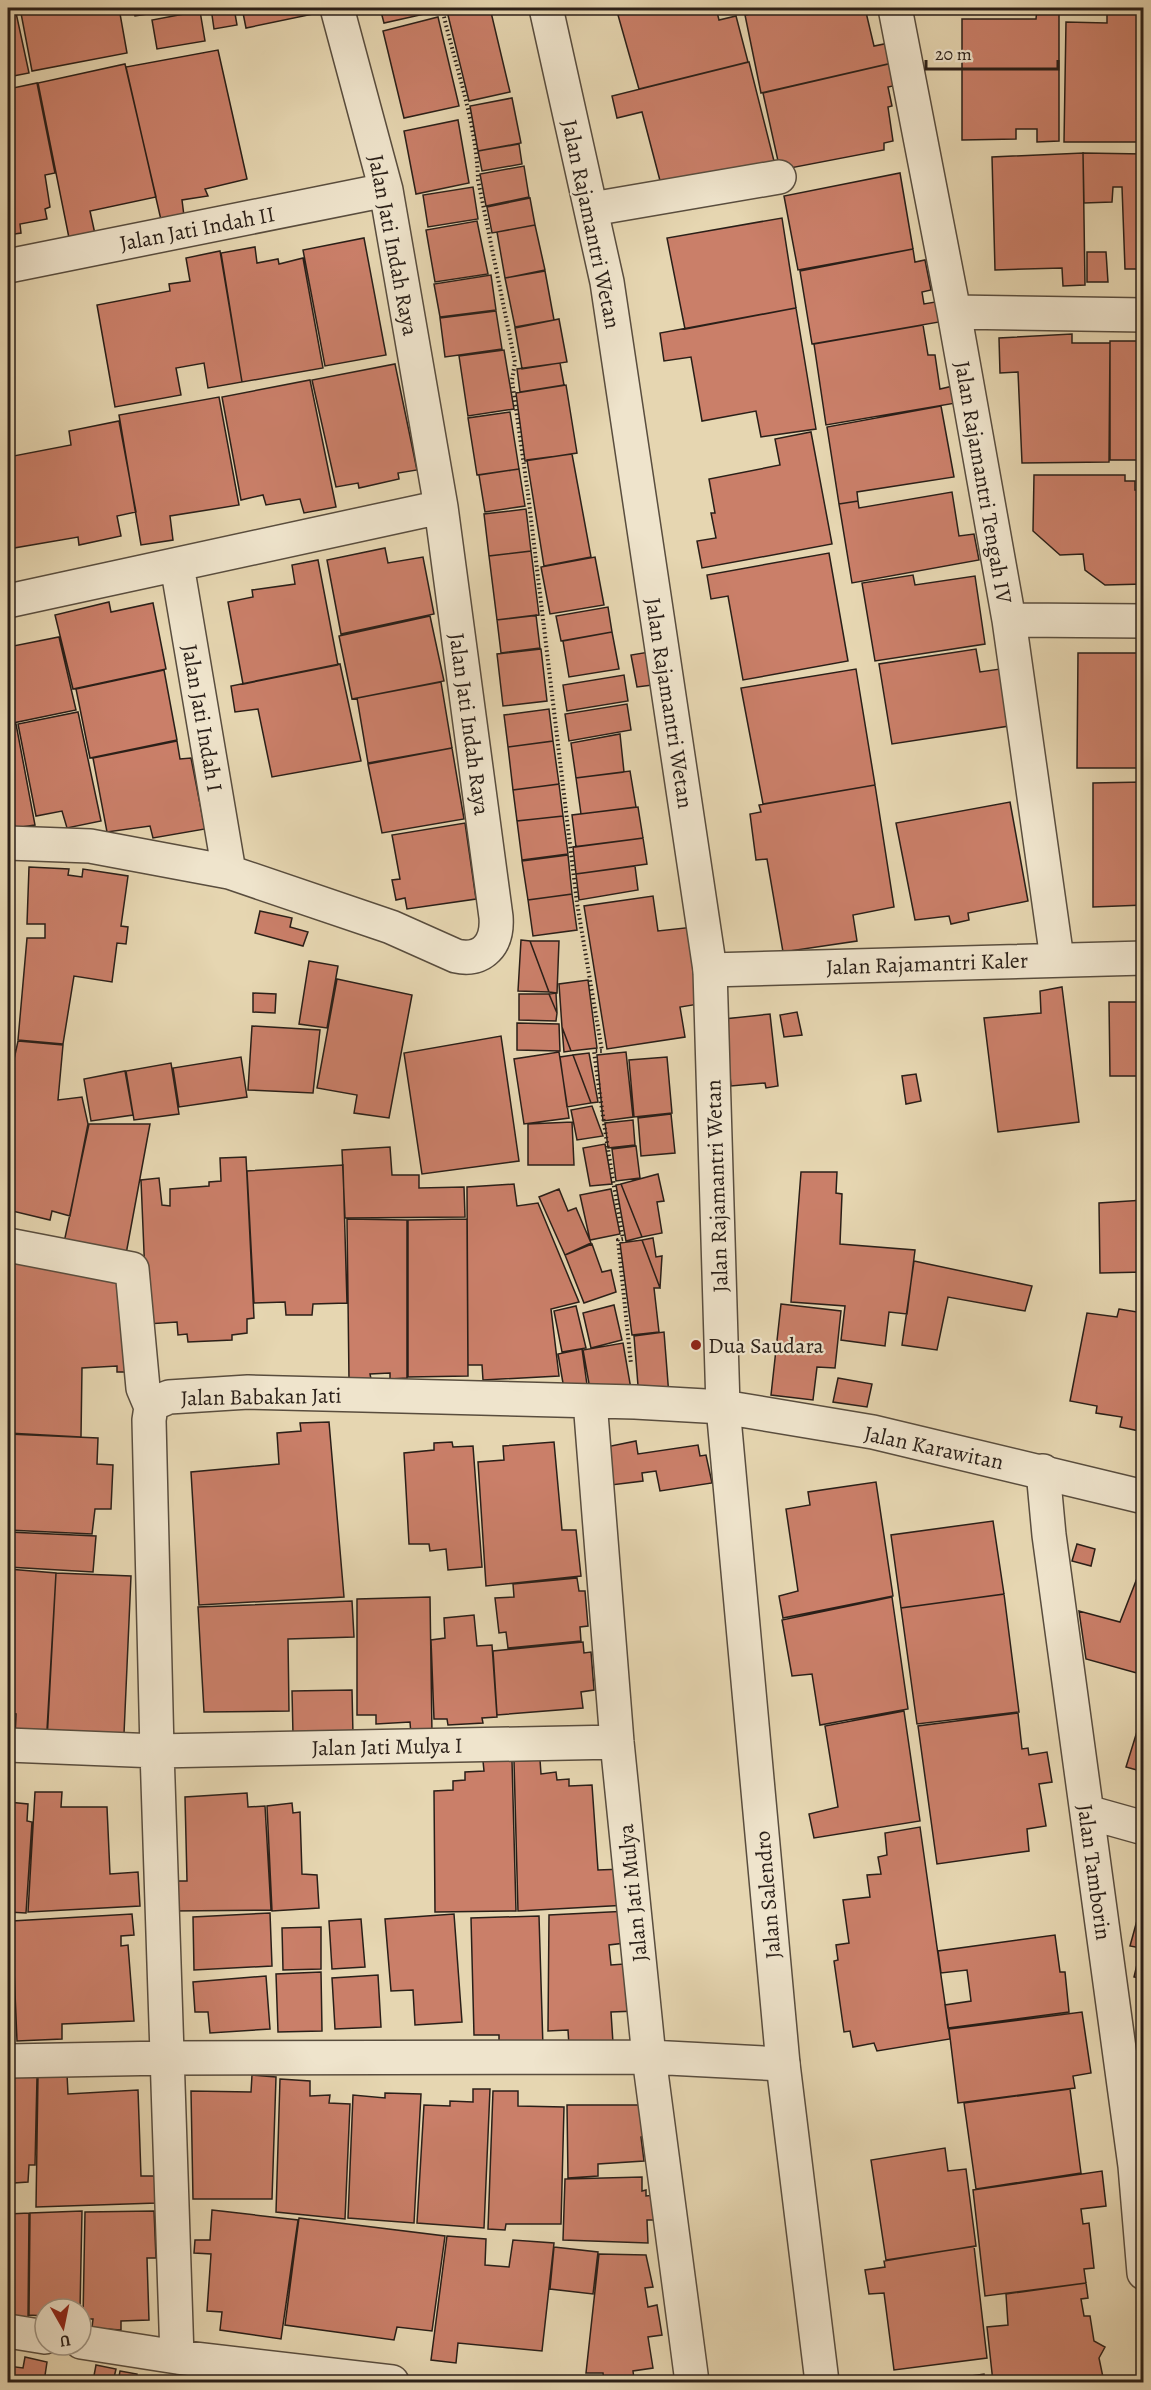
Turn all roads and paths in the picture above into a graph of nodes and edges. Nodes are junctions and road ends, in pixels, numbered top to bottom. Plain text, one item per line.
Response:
1 (337, 8) edge
2 (442, 8) edge
3 (546, 8) edge
4 (895, 8) edge
5 (779, 177) dead end
6 (386, 190) junction
7 (592, 209) junction
8 (8, 266) edge
9 (954, 312) junction
10 (1143, 315) edge
11 (441, 507) junction
12 (177, 565) junction
13 (8, 601) edge
14 (1009, 620) junction
15 (1143, 621) edge
16 (8, 843) edge
17 (229, 872) junction
18 (1143, 958) edge
19 (1057, 959) junction
20 (710, 970) junction
21 (8, 1245) edge
22 (590, 1401) junction
23 (638, 1402) junction
24 (151, 1407) junction
25 (723, 1407) junction
26 (1043, 1471) junction
27 (1143, 1497) edge
28 (616, 1742) junction
29 (8, 1745) edge
30 (157, 1751) junction
31 (1087, 1812) junction
32 (1143, 1828) edge
33 (649, 2057) junction
34 (167, 2058) junction
35 (8, 2061) edge
36 (783, 2064) junction
37 (1139, 2167) edge
38 (1143, 2273) edge
39 (8, 2331) edge
40 (33, 2335) edge
41 (93, 2344) edge
42 (177, 2357) junction
43 (392, 2382) edge
44 (692, 2382) edge
45 (822, 2382) edge

1 - 6 street, Jalan Jati Indah Raya
2 - 23 path
3 - 7 street, Jalan Rajamantri Wetan
4 - 9 street, Jalan Rajamantri Tengah IV
5 - 7 street
6 - 8 street, Jalan Jati Indah II
6 - 11 street, Jalan Jati Indah Raya
7 - 20 street, Jalan Rajamantri Wetan
9 - 10 street
9 - 14 street, Jalan Rajamantri Tengah IV
11 - 12 street
11 - 17 street, Jalan Jati Indah Raya
12 - 13 street
12 - 17 street, Jalan Jati Indah I
14 - 15 street
14 - 19 street, Jalan Rajamantri Tengah IV
16 - 17 street, Jalan Jati Indah Raya
18 - 19 street, Jalan Rajamantri Kaler
19 - 20 street, Jalan Rajamantri Kaler
20 - 25 street, Jalan Rajamantri Wetan
21 - 24 street
22 - 23 street, Jalan Babakan Jati
22 - 24 street, Jalan Babakan Jati
22 - 28 street, Jalan Jati Mulya
23 - 25 street, Jalan Babakan Jati
24 - 30 street, Jalan Babakan Jati
25 - 26 street, Jalan Karawitan
25 - 36 street, Jalan Salendro
26 - 27 street, Jalan Karawitan
26 - 31 street, Jalan Tamborin
28 - 30 street, Jalan Jati Mulya I
28 - 33 street, Jalan Jati Mulya
29 - 30 street
30 - 34 street, Jalan Babakan Jati
31 - 32 street
31 - 37 street, Jalan Tamborin
33 - 34 street
33 - 36 street
33 - 44 street, Jalan Jati Mulya
34 - 35 street
34 - 42 street, Jalan Babakan Jati
36 - 45 street, Jalan Salendro
37 - 38 street, Jalan Tamborin
39 - 40 street
41 - 42 street
42 - 43 street

